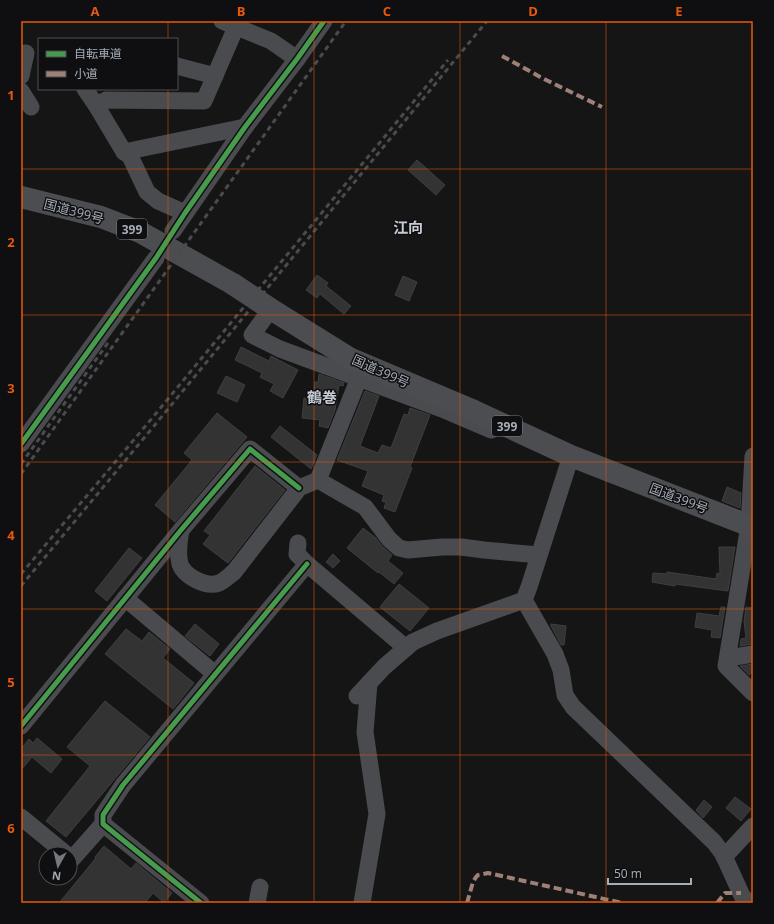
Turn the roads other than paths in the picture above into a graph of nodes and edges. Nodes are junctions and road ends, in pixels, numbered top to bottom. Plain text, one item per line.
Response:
1 (324, 21) edge
2 (229, 24) edge
3 (29, 53) edge
4 (297, 59) junction
5 (178, 66) edge
6 (21, 76) edge
7 (215, 76) junction
8 (86, 90) edge
9 (21, 91) edge
10 (96, 105) junction
11 (31, 107) dead end
12 (245, 127) junction
13 (124, 152) junction
14 (21, 197) edge
15 (185, 213) junction
16 (173, 231) dead end
17 (156, 258) dead end
18 (270, 309) junction
19 (359, 378) junction
20 (537, 440) junction
21 (21, 444) edge
22 (571, 456) junction
23 (753, 456) edge
24 (318, 480) junction
25 (299, 488) junction
26 (751, 526) edge
27 (181, 530) junction
28 (298, 543) dead end
29 (539, 555) junction
30 (307, 564) junction
31 (126, 598) junction
32 (524, 600) junction
33 (406, 648) junction
34 (753, 654) edge
35 (728, 658) junction
36 (215, 674) junction
37 (369, 683) junction
38 (753, 693) edge
39 (357, 696) dead end
40 (21, 726) edge
41 (21, 817) edge
42 (103, 824) junction
43 (753, 826) edge
44 (56, 846) edge
45 (78, 852) edge
46 (724, 857) junction
47 (201, 903) edge
48 (362, 903) edge
49 (753, 903) edge

1 - 4 street
2 - 4 street
2 - 7 street
3 - 6 street
4 - 12 street
5 - 7 street
7 - 10 street
8 - 10 street
9 - 11 street
10 - 13 street
12 - 13 street
12 - 15 street
13 - 15 street
14 - 18 highway, 国道399号 / 399, bridge
15 - 16 street
17 - 21 street
18 - 19 street
18 - 20 highway, 国道399号 / 399
19 - 20 street
19 - 24 street
20 - 22 highway, 国道399号 / 399
22 - 26 highway, 国道399号 / 399
22 - 29 street
23 - 26 street
24 - 25 street
24 - 29 street
25 - 27 street
25 - 27 street
26 - 35 street
27 - 31 street
28 - 30 street
29 - 32 street
30 - 33 street
30 - 36 street
31 - 36 street
31 - 40 street
32 - 33 street
32 - 46 street
33 - 37 street
34 - 35 street
35 - 38 street
36 - 42 street
37 - 39 street
37 - 48 street
41 - 44 street
42 - 45 street
42 - 47 street
43 - 46 street
46 - 49 street

